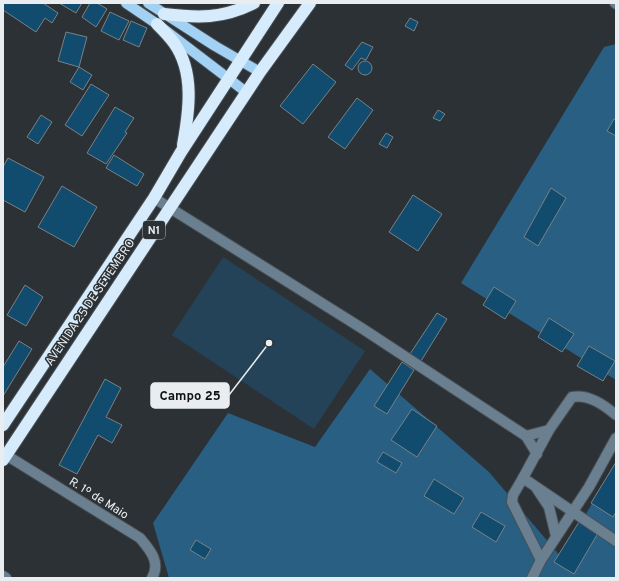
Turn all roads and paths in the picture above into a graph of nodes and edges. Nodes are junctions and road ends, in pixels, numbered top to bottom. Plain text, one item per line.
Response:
1 (126, 3) edge
2 (148, 3) edge
3 (254, 3) edge
4 (278, 3) edge
5 (310, 3) edge
6 (164, 14) junction
7 (157, 24) junction
8 (240, 62) junction
9 (260, 72) junction
10 (228, 80) junction
11 (246, 92) junction
12 (181, 152) junction
13 (154, 198) junction
14 (169, 208) junction
15 (616, 415) edge
16 (3, 426) edge
17 (549, 430) junction
18 (19, 434) junction
19 (526, 436) junction
20 (616, 438) edge
21 (537, 454) junction
22 (4, 457) edge
23 (523, 478) junction
24 (536, 486) junction
25 (573, 511) junction
26 (556, 536) junction
27 (616, 541) edge
28 (541, 560) junction
29 (3, 576) edge
30 (6, 578) edge
31 (152, 578) edge
32 (532, 578) edge

1 - 7 main road
2 - 6 main road
3 - 6 highway
4 - 8 highway, AVENIDA 25 DE SETEMBRO / N1
5 - 9 highway, AVENIDA 25 DE SETEMBRO / N1
6 - 8 main road
7 - 10 main road
7 - 12 highway
8 - 9 main road
8 - 10 highway, AVENIDA 25 DE SETEMBRO / N1
9 - 11 highway, AVENIDA 25 DE SETEMBRO / N1
10 - 11 main road
10 - 12 highway, AVENIDA 25 DE SETEMBRO / N1
11 - 14 highway, AVENIDA 25 DE SETEMBRO / N1
12 - 13 highway, AVENIDA 25 DE SETEMBRO / N1
13 - 14 street
13 - 16 highway, AVENIDA 25 DE SETEMBRO / N1
14 - 18 highway, AVENIDA 25 DE SETEMBRO / N1
14 - 19 street
15 - 17 street
16 - 18 highway
17 - 19 street
17 - 21 street
18 - 22 highway, AVENIDA 25 DE SETEMBRO / N1
19 - 21 street
20 - 25 street
21 - 23 street
22 - 31 street, R. 1º de Maio
23 - 24 street
23 - 28 street
24 - 25 street
24 - 26 street
25 - 26 street
25 - 27 street
26 - 28 street
28 - 32 street
29 - 30 street

